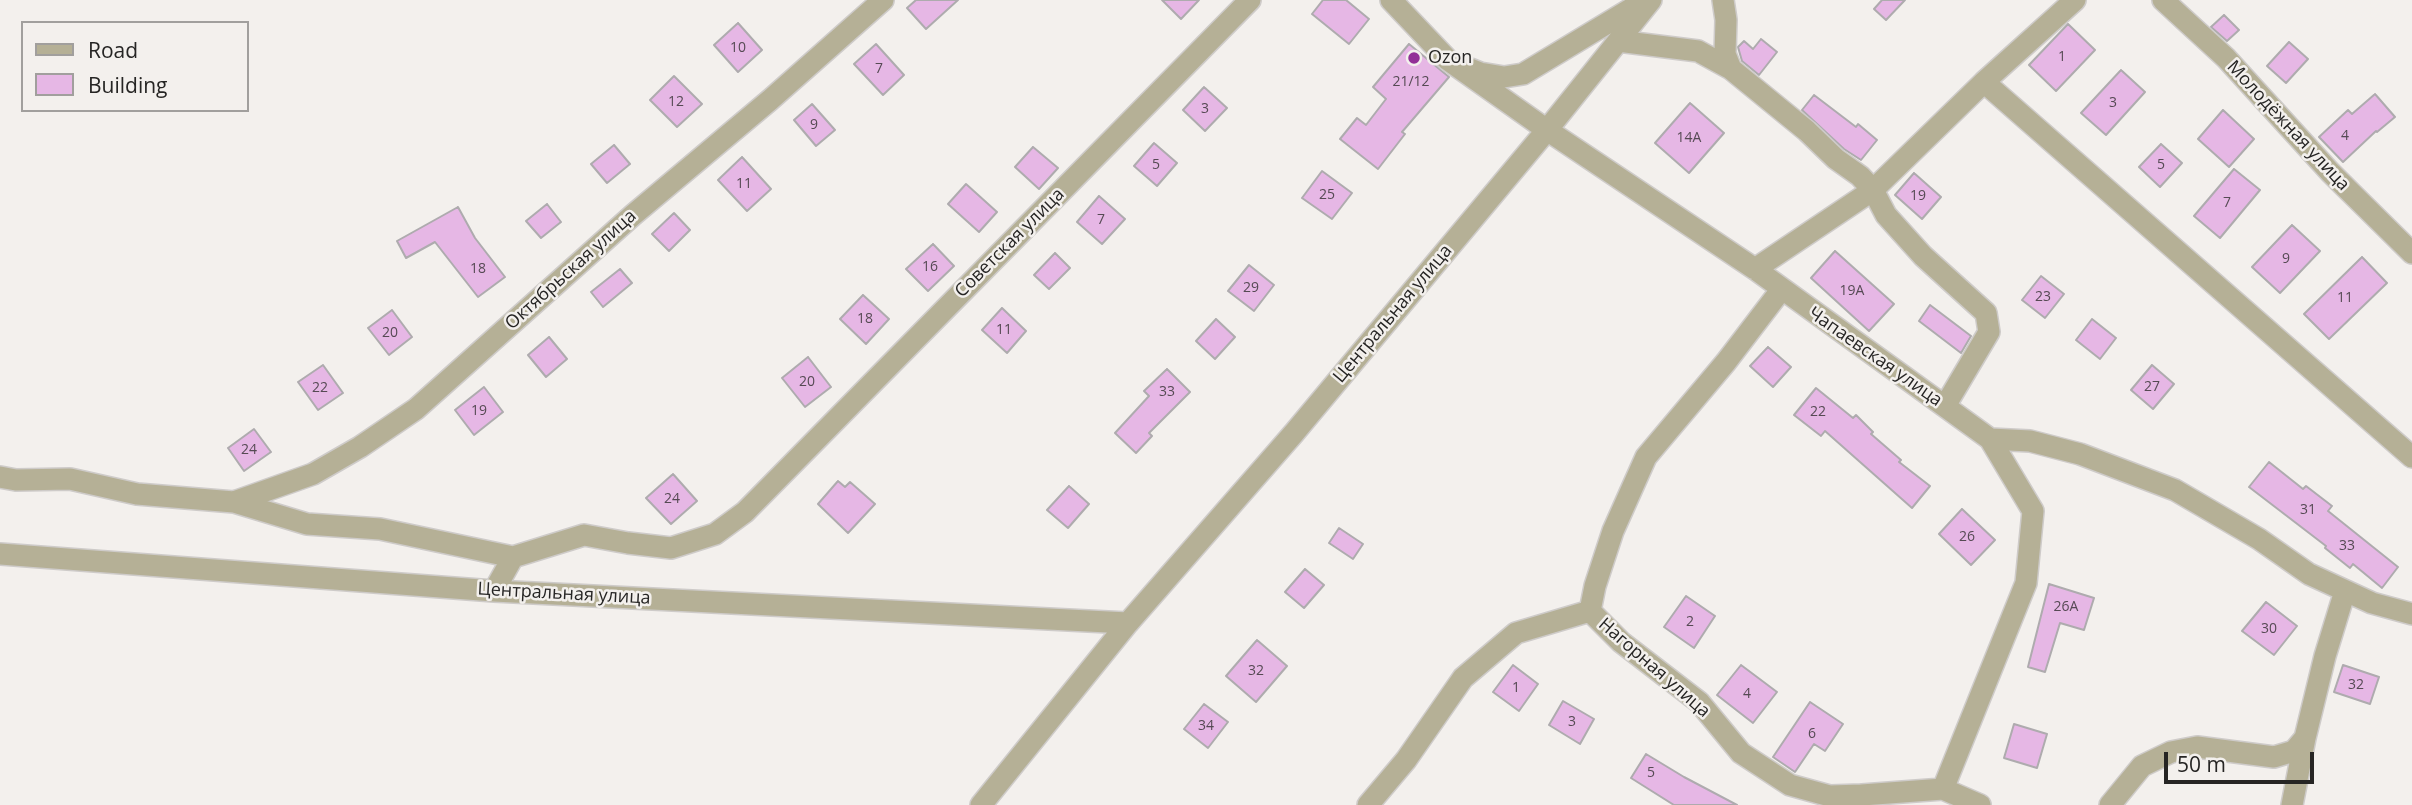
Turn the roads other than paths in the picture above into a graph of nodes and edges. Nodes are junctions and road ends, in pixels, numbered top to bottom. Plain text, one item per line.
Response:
1 (883, 0) edge
2 (1251, 0) edge
3 (1391, 0) edge
4 (1648, 0) edge
5 (1723, 0) edge
6 (2075, 0) edge
7 (2163, 0) edge
8 (1618, 41) junction
9 (1448, 60) junction
10 (1731, 69) junction
11 (1984, 82) junction
12 (1548, 130) junction
13 (1873, 190) junction
14 (2412, 253) edge
15 (1755, 270) junction
16 (1781, 290) junction
17 (1945, 406) junction
18 (1990, 439) junction
19 (2412, 457) edge
20 (0, 477) edge
21 (234, 502) junction
22 (0, 554) edge
23 (513, 557) junction
24 (494, 591) junction
25 (2345, 591) junction
26 (1590, 611) junction
27 (2412, 614) edge
28 (1128, 623) junction
29 (2305, 738) junction
30 (1943, 789) junction
31 (1862, 795) junction
32 (981, 805) edge
33 (1368, 805) edge
34 (1840, 805) edge
35 (1980, 805) edge
36 (2110, 805) edge
37 (2292, 805) edge

1 - 21 street, Октябрьская улица
2 - 23 street, Советская улица
3 - 9 street, Чапаевская улица
4 - 8 street, Центральная улица
4 - 9 street
5 - 10 street
6 - 11 street
7 - 14 street, Молодёжная улица
8 - 10 street
8 - 12 street, Центральная улица
9 - 12 street, Чапаевская улица
10 - 13 street
11 - 13 street
11 - 19 street
12 - 15 street, Чапаевская улица
12 - 28 street, Центральная улица
13 - 15 street
13 - 17 street
15 - 16 street, Чапаевская улица
16 - 17 street, Чапаевская улица
16 - 26 street
17 - 18 street, Чапаевская улица
18 - 25 street
18 - 30 street
20 - 21 street
21 - 23 street
22 - 24 street, Центральная улица
23 - 24 street
24 - 28 street, Центральная улица
25 - 27 street
25 - 29 street
26 - 31 street, Нагорная улица
26 - 33 street
28 - 32 street, Центральная улица
29 - 36 street
29 - 37 street
30 - 31 street
30 - 35 street
31 - 34 street

